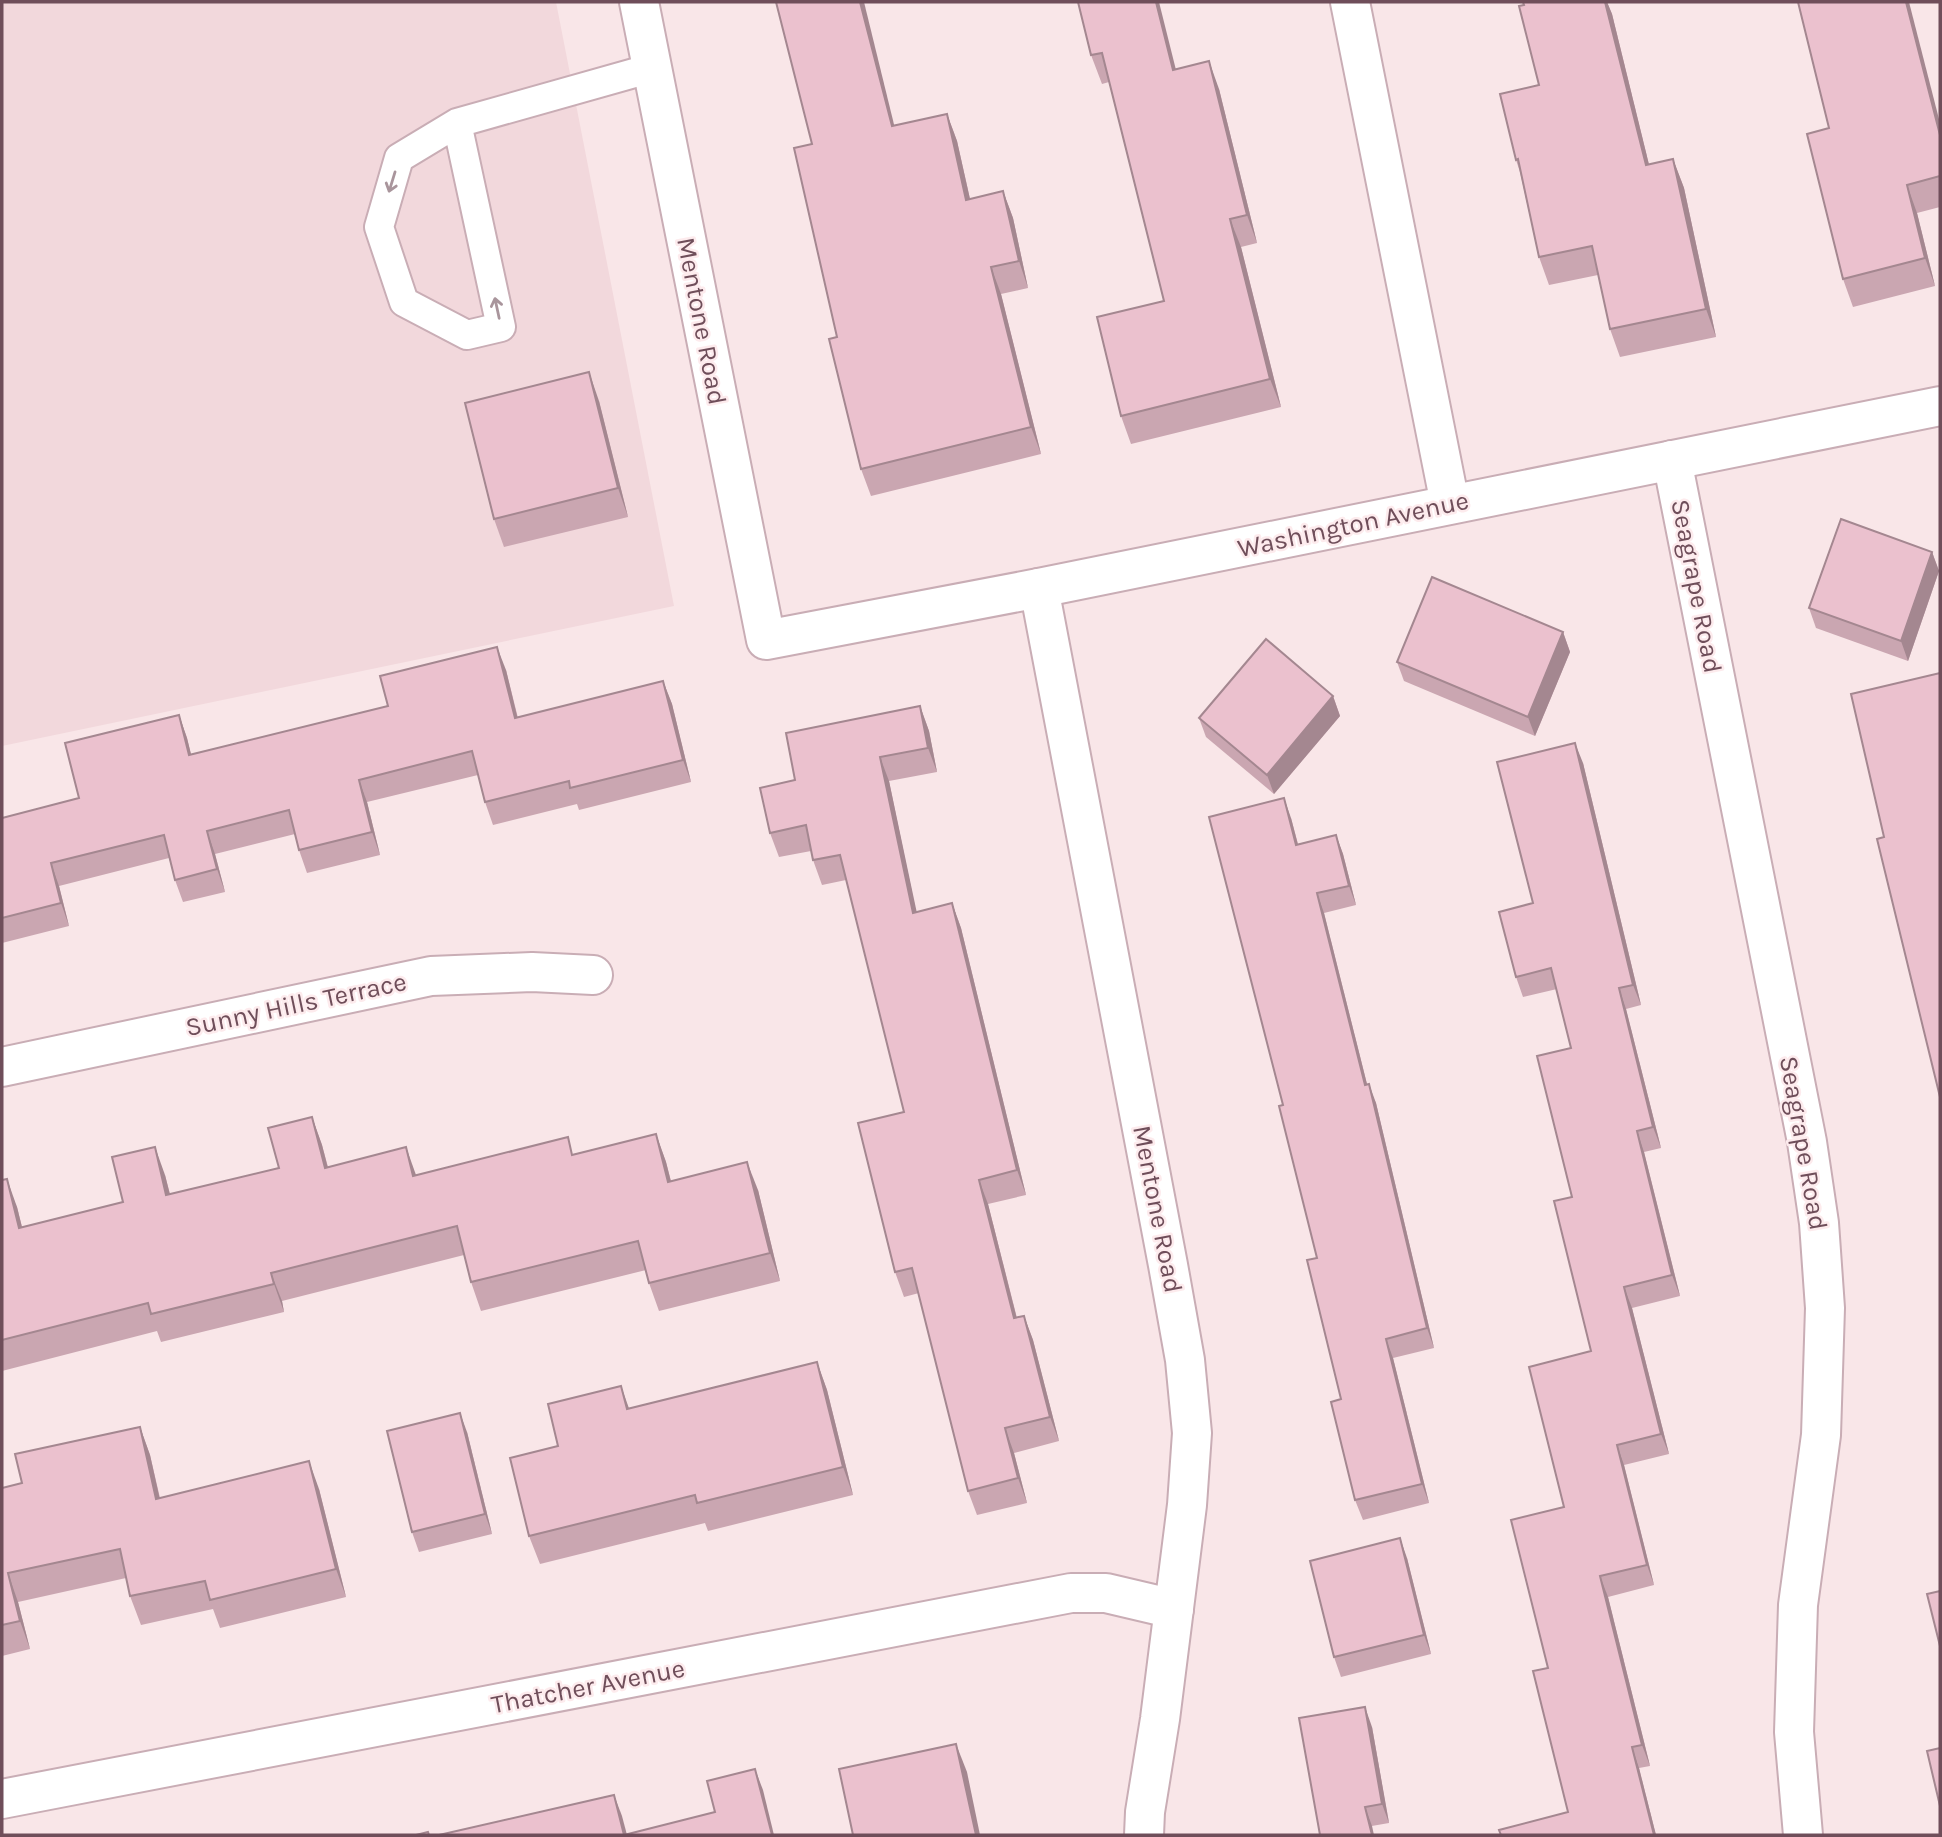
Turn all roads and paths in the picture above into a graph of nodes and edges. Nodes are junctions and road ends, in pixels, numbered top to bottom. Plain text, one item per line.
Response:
1 (639, 2) edge
2 (1350, 2) edge
3 (652, 68) junction
4 (457, 122) junction
5 (1940, 405) edge
6 (1672, 460) junction
7 (1450, 504) junction
8 (1038, 588) junction
9 (766, 640) joint
10 (593, 975) dead end
11 (2, 1067) edge
12 (1174, 1609) junction
13 (2, 1799) edge
14 (1144, 1835) edge
15 (1803, 1835) edge

1 - 3 street, Mentone Road
2 - 7 street
3 - 4 lane
3 - 9 street, Mentone Road
4 -> 4 lane
5 - 6 street, Washington Avenue
6 - 7 street, Washington Avenue
6 - 15 street, Seagrape Road
7 - 8 street, Washington Avenue
8 - 9 street, Washington Avenue
8 - 12 street, Mentone Road
10 - 11 street, Sunny Hills Terrace
12 - 13 street, Thatcher Avenue
12 - 14 street, Mentone Road

